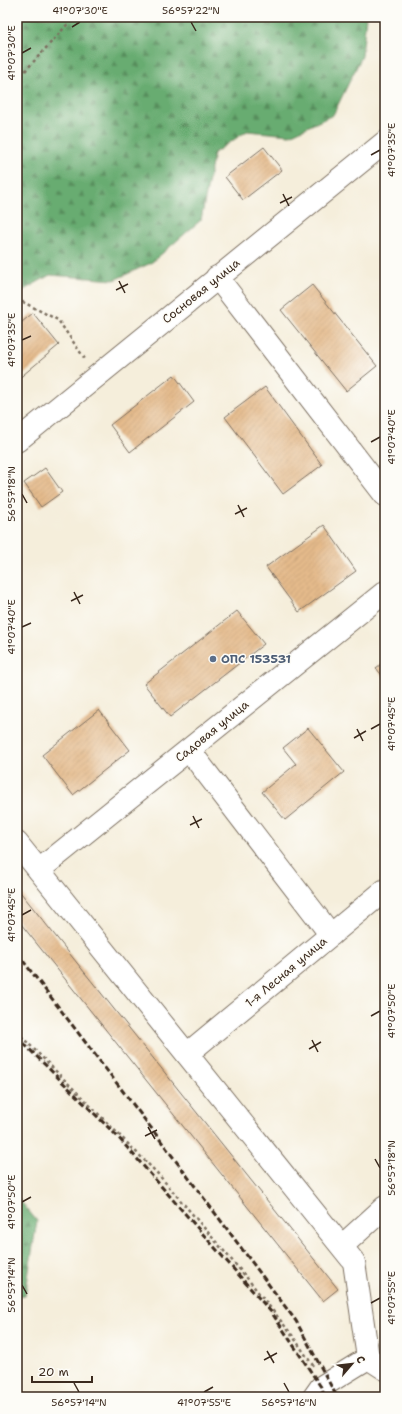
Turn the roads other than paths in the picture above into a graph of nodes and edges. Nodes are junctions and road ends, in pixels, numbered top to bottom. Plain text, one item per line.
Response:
1 (385, 142) edge
2 (218, 277) junction
3 (17, 441) edge
4 (385, 494) edge
5 (385, 592) edge
6 (188, 750) junction
7 (17, 843) edge
8 (39, 870) junction
9 (385, 890) edge
10 (331, 935) junction
11 (187, 1054) junction
12 (385, 1207) edge
13 (342, 1246) junction
14 (376, 1364) edge
15 (320, 1391) edge

1 - 2 street, Сосновая улица
2 - 3 street, Сосновая улица
2 - 4 street
5 - 6 street, Садовая улица
6 - 8 street, Садовая улица
6 - 10 street
7 - 8 street
8 - 11 street
9 - 10 street, 1-я Лесная улица
10 - 11 street, 1-я Лесная улица
11 - 13 street
12 - 13 street
13 - 14 street
14 - 15 street

